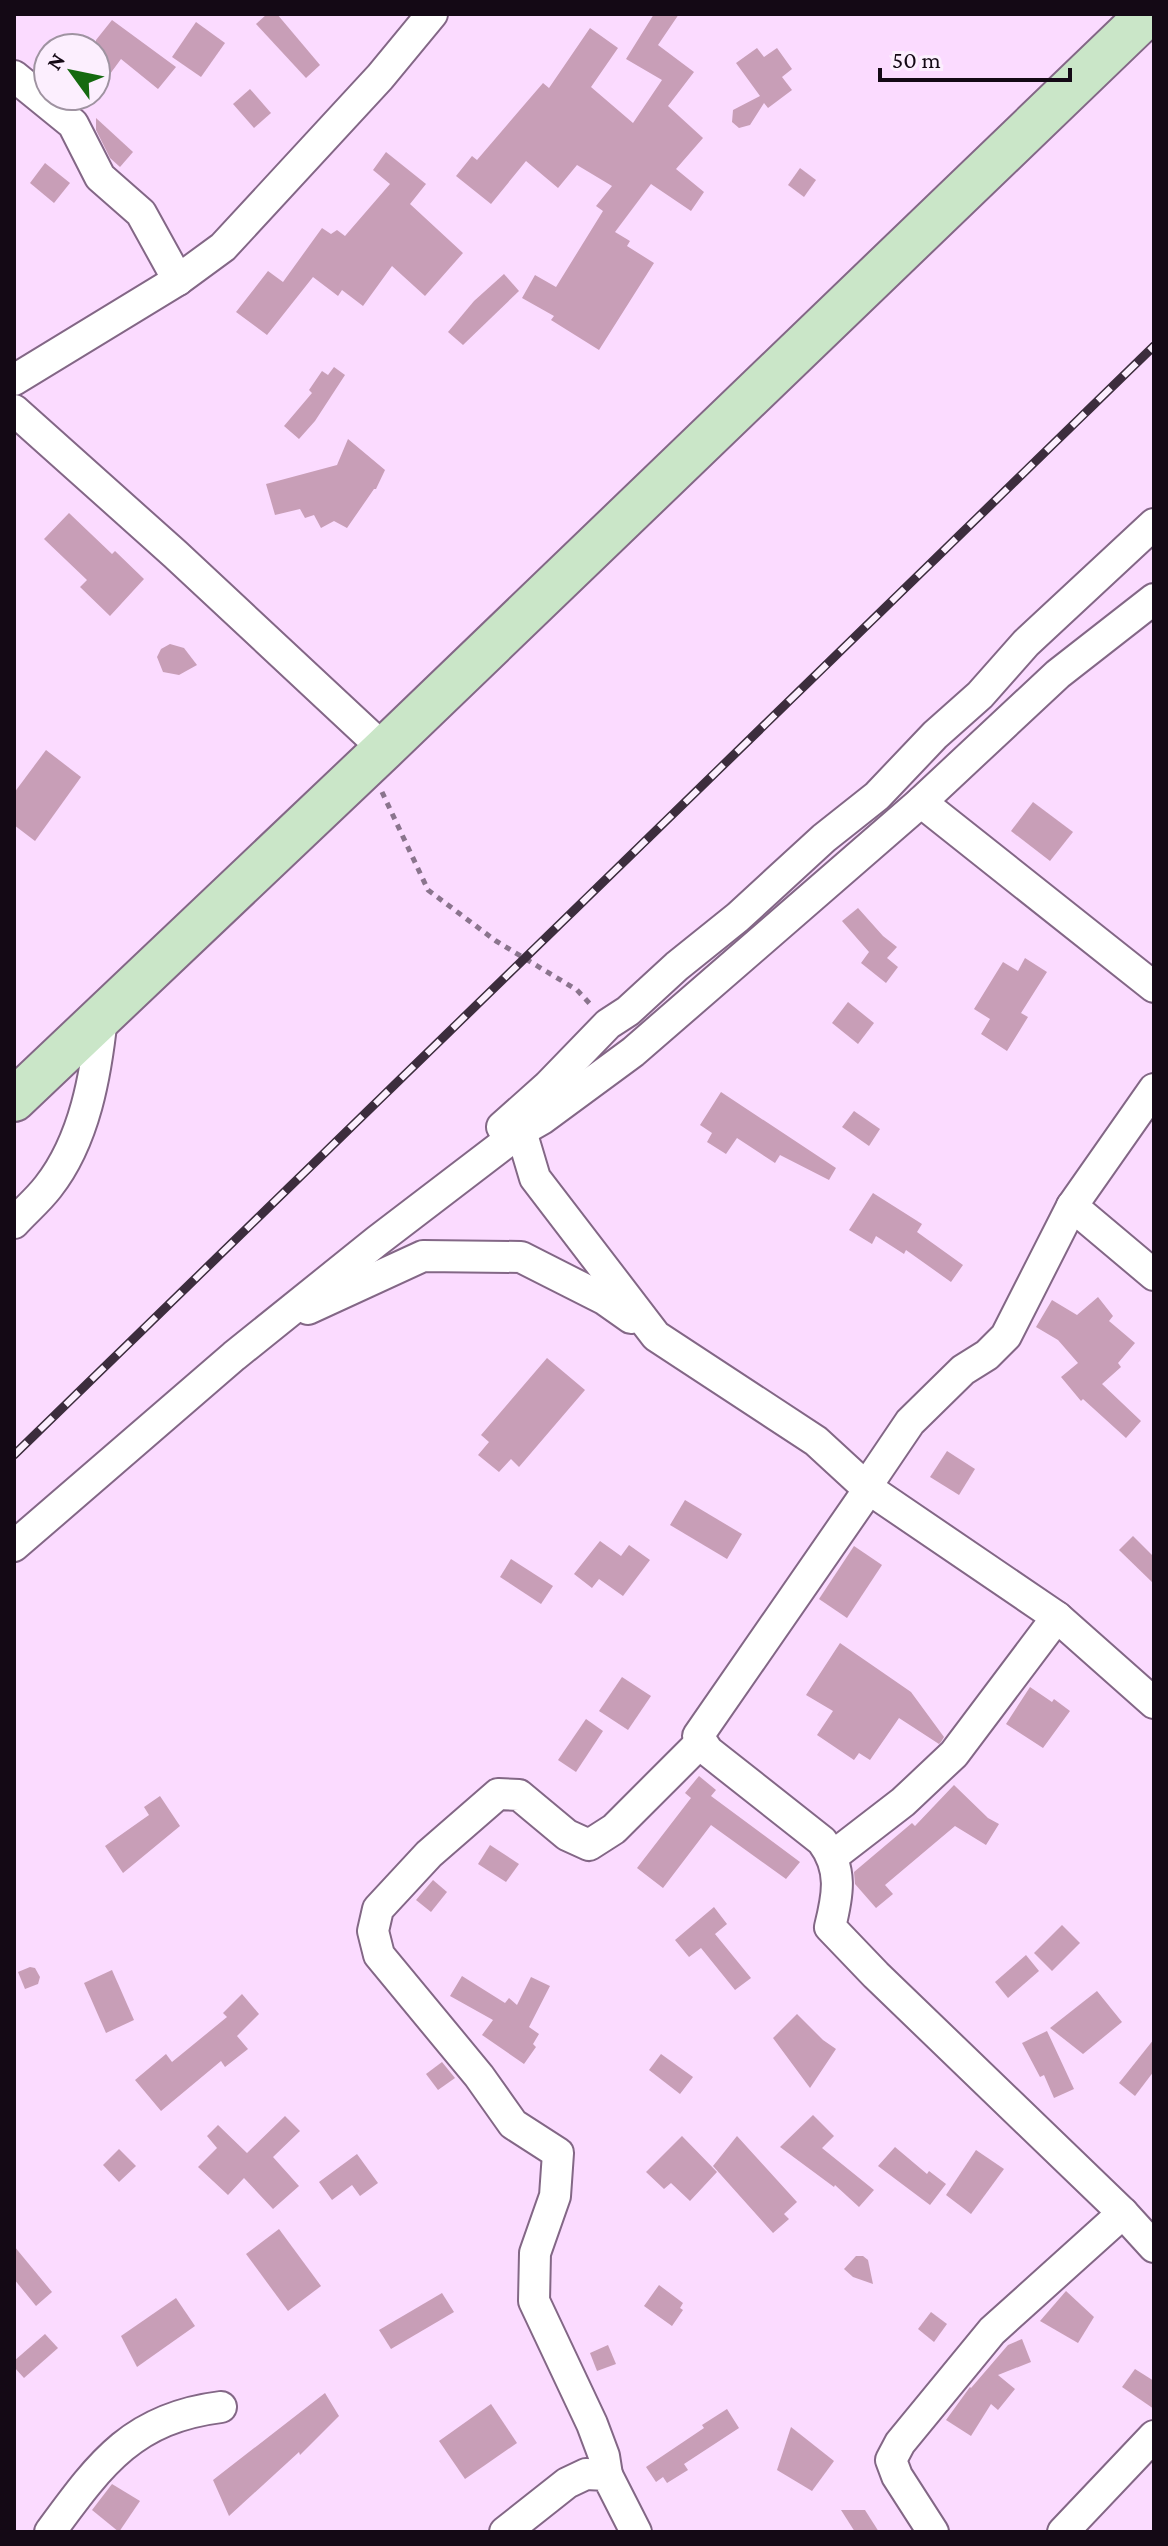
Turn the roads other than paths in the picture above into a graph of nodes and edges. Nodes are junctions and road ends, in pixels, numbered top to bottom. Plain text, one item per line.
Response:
1 (432, 14) edge
2 (1148, 14) edge
3 (14, 76) edge
4 (178, 280) junction
5 (14, 380) edge
6 (14, 410) edge
7 (1154, 524) edge
8 (1154, 599) edge
9 (377, 755) junction
10 (921, 802) junction
11 (1154, 987) edge
12 (102, 1017) junction
13 (1154, 1089) edge
14 (14, 1100) edge
15 (521, 1131) junction
16 (468, 1171) junction
17 (1072, 1206) junction
18 (14, 1223) edge
19 (1154, 1275) edge
20 (276, 1322) junction
21 (656, 1336) junction
22 (866, 1487) junction
23 (14, 1546) edge
24 (1057, 1617) junction
25 (1154, 1703) edge
26 (701, 1742) junction
27 (833, 1856) junction
28 (1123, 2213) junction
29 (1154, 2247) edge
30 (221, 2407) dead end
31 (1154, 2436) edge
32 (607, 2475) junction
33 (50, 2532) edge
34 (505, 2532) edge
35 (636, 2532) edge
36 (933, 2532) edge
37 (1063, 2532) edge

1 - 4 street
2 - 9 street
3 - 4 street
4 - 5 street
6 - 9 street
7 - 16 street
8 - 10 street
9 - 12 street
10 - 11 street
10 - 15 street
12 - 14 street
12 - 18 street
13 - 17 street
15 - 16 street
15 - 21 street
16 - 20 street
17 - 19 street
17 - 22 street
20 - 21 street
20 - 23 street
21 - 22 street
22 - 24 street
22 - 26 street
24 - 25 street
24 - 27 street
26 - 27 street
26 - 32 street
27 - 28 street
28 - 29 street
28 - 36 street
30 - 33 street
31 - 37 street
32 - 34 street
32 - 35 street

